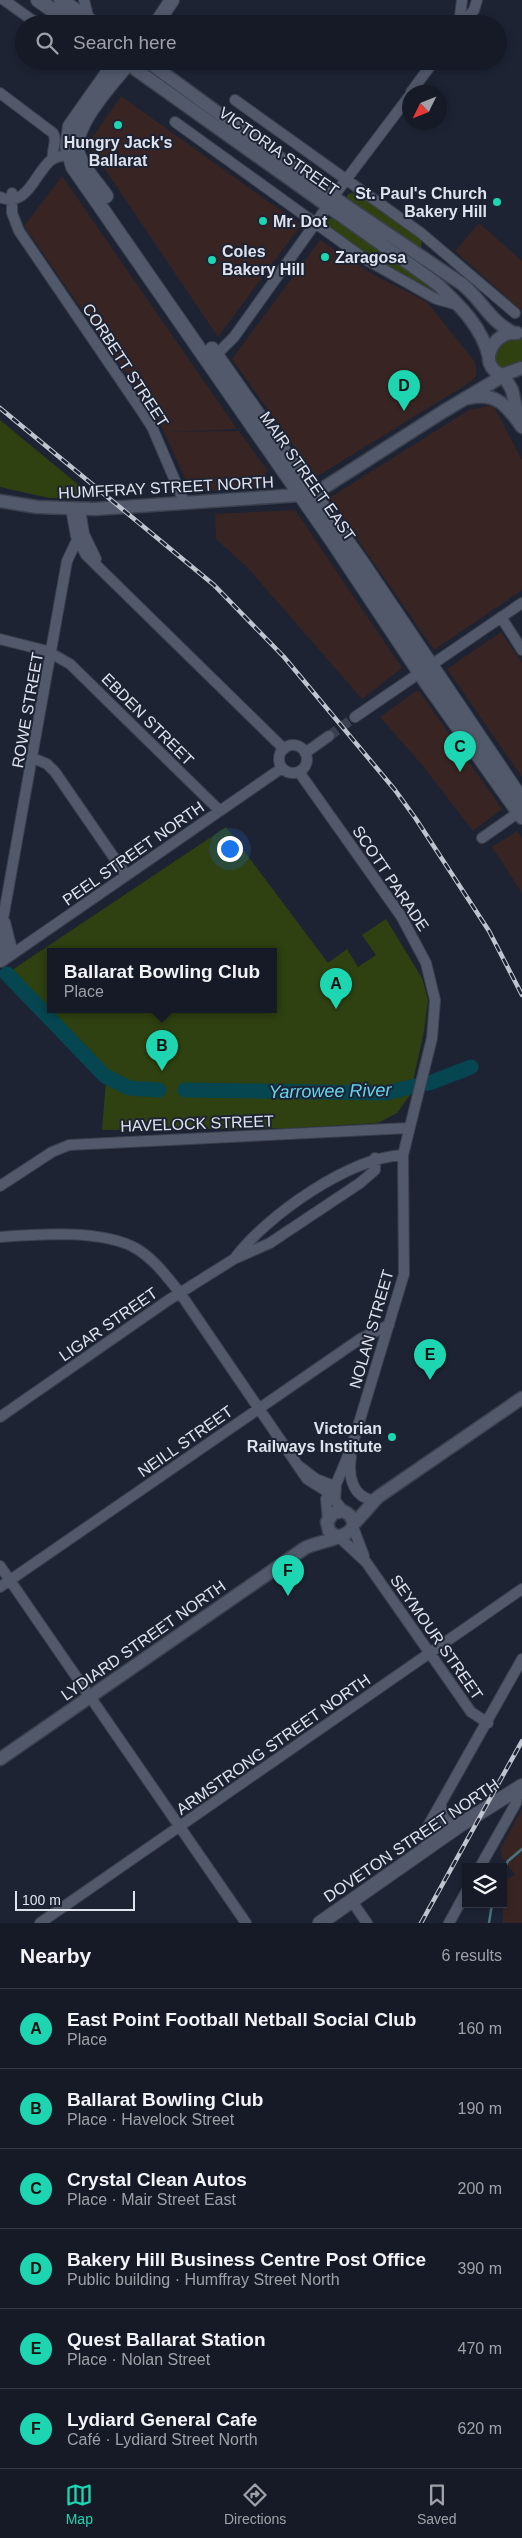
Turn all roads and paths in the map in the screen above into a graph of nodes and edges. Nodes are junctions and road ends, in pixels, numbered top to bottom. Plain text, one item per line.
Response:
1 (4, 0) edge
2 (38, 0) edge
3 (61, 0) edge
4 (84, 0) edge
5 (172, 0) edge
6 (462, 0) edge
7 (477, 0) edge
8 (25, 15) edge
9 (59, 15) edge
10 (82, 15) edge
11 (89, 15) edge
12 (161, 15) edge
13 (461, 15) edge
14 (470, 15) edge
15 (120, 70) edge
16 (137, 70) edge
17 (159, 70) edge
18 (427, 70) edge
19 (417, 85) edge
20 (0, 93) edge
21 (235, 100) dead end
22 (402, 105) edge
23 (175, 122) dead end
24 (73, 153) junction
25 (53, 159) junction
26 (346, 180) junction
27 (6, 195) edge
28 (330, 202) junction
29 (315, 223) junction
30 (436, 245) junction
31 (424, 258) junction
32 (461, 307) junction
33 (515, 313) dead end
34 (518, 333) edge
35 (216, 355) junction
36 (489, 358) junction
37 (522, 368) edge
38 (504, 376) junction
39 (457, 402) junction
40 (522, 427) edge
41 (308, 495) junction
42 (0, 501) edge
43 (185, 504) junction
44 (76, 509) junction
45 (77, 540) junction
46 (91, 559) junction
47 (67, 570) junction
48 (106, 572) junction
49 (522, 603) edge
50 (501, 617) junction
51 (0, 639) edge
52 (522, 650) edge
53 (52, 653) junction
54 (426, 669) junction
55 (355, 717) tunnel mouth
56 (329, 736) tunnel mouth
57 (284, 749) junction
58 (305, 753) junction
59 (33, 758) junction
60 (282, 768) junction
61 (299, 772) junction
62 (521, 810) edge
63 (220, 811) junction
64 (482, 838) dead end
65 (126, 876) junction
66 (4, 892) edge
67 (5, 960) edge
68 (408, 1128) junction
69 (402, 1155) junction
70 (376, 1158) junction
71 (0, 1186) edge
72 (0, 1237) edge
73 (234, 1259) junction
74 (180, 1293) junction
75 (389, 1325) junction
76 (522, 1398) edge
77 (260, 1409) junction
78 (0, 1417) edge
79 (352, 1446) junction
80 (334, 1488) junction
81 (376, 1499) junction
82 (344, 1511) junction
83 (327, 1522) junction
84 (353, 1526) junction
85 (338, 1537) junction
86 (305, 1548) junction
87 (366, 1562) junction
88 (0, 1566) edge
89 (10, 1580) junction
90 (0, 1587) edge
91 (522, 1589) edge
92 (430, 1653) junction
93 (522, 1659) edge
94 (89, 1698) junction
95 (488, 1722) junction
96 (0, 1759) edge
97 (520, 1787) edge
98 (439, 1808) junction
99 (460, 1825) junction
100 (179, 1827) junction
101 (440, 1838) junction
102 (428, 1847) junction
103 (482, 1863) edge
104 (462, 1899) edge
105 (351, 1900) junction
106 (40, 1923) edge
107 (246, 1923) edge
108 (320, 1923) edge
109 (367, 1923) edge
110 (449, 1923) edge

1 - 8 street
2 - 9 main road
3 - 10 main road
4 - 11 street
5 - 12 main road
6 - 13 street
7 - 14 street
15 - 24 main road
16 - 28 street, VICTORIA STREET
17 - 28 street, VICTORIA STREET
18 - 19 street
20 - 25 street
21 - 26 street
22 - 26 street
23 - 29 street
24 - 25 street
24 - 35 main road, MAIR STREET EAST
24 - 41 main road, MAIR STREET EAST
25 - 27 street
26 - 28 street
26 - 30 street
27 - 43 street, CORBETT STREET
28 - 29 street
28 - 31 street, VICTORIA STREET
28 - 32 street, VICTORIA STREET
29 - 32 street
29 - 35 street
30 - 31 street
30 - 33 street
31 - 34 street, VICTORIA STREET
32 - 36 street, VICTORIA STREET
34 - 36 street, HUMFFRAY STREET NORTH
35 - 41 main road, MAIR STREET EAST
36 - 38 street, VICTORIA STREET
36 - 39 street, HUMFFRAY STREET NORTH
37 - 38 street, HUMFFRAY STREET NORTH
38 - 39 street, HUMFFRAY STREET NORTH
38 - 40 street, VICTORIA STREET
39 - 40 street
39 - 41 street, HUMFFRAY STREET NORTH
41 - 43 street, HUMFFRAY STREET NORTH
41 - 54 main road, MAIR STREET EAST
42 - 44 street, HUMFFRAY STREET NORTH
43 - 44 street, HUMFFRAY STREET NORTH
44 - 45 street
44 - 48 street
45 - 46 street
45 - 47 street, ROWE STREET
46 - 47 street
46 - 48 street
47 - 53 street, ROWE STREET
48 - 57 street
49 - 50 street
50 - 52 street
50 - 54 street
51 - 53 street, EBDEN STREET
53 - 59 street, ROWE STREET
53 - 63 street, EBDEN STREET
54 - 55 street
54 - 62 main road, MAIR STREET EAST
56 - 58 street
57 - 58 street
57 - 60 street
58 - 61 street
59 - 65 street
59 - 66 street, ROWE STREET
60 - 61 street
60 - 63 street, PEEL STREET NORTH
61 - 68 street, SCOTT PARADE
62 - 64 street
63 - 65 street, PEEL STREET NORTH
65 - 67 street, PEEL STREET NORTH
66 - 67 street, ROWE STREET
68 - 69 street, NOLAN STREET
68 - 71 street, HAVELOCK STREET
69 - 70 street, LIGAR STREET
69 - 75 street, NOLAN STREET
70 - 73 street, LIGAR STREET
70 - 73 street, LIGAR STREET
72 - 74 street
73 - 74 street, LIGAR STREET
74 - 77 street
74 - 78 street, LIGAR STREET
75 - 77 street, NEILL STREET
75 - 79 street, NOLAN STREET
76 - 81 street
77 - 80 street
77 - 89 street, NEILL STREET
79 - 80 street, NOLAN STREET
79 - 81 street, NOLAN STREET
80 - 82 street
80 - 83 street, NOLAN STREET
81 - 82 street
81 - 84 street
82 - 83 street
82 - 84 street
83 - 85 street
83 - 86 street, LYDIARD STREET NORTH
84 - 85 street
84 - 87 street, SEYMOUR STREET
85 - 86 street, LYDIARD STREET NORTH
85 - 87 street, SEYMOUR STREET
86 - 94 street, LYDIARD STREET NORTH
87 - 92 street, SEYMOUR STREET
88 - 89 street
89 - 90 street, NEILL STREET
89 - 94 street
91 - 92 street, ARMSTRONG STREET NORTH
92 - 95 street, SEYMOUR STREET
92 - 100 street, ARMSTRONG STREET NORTH
93 - 95 street
94 - 96 street, LYDIARD STREET NORTH
94 - 100 street
95 - 98 street
97 - 99 main road, DOVETON STREET NORTH
97 - 103 street
98 - 99 street
98 - 101 street
98 - 102 street
99 - 101 main road, DOVETON STREET NORTH
100 - 106 street, ARMSTRONG STREET NORTH
100 - 107 street
101 - 102 main road, DOVETON STREET NORTH
102 - 105 main road, DOVETON STREET NORTH
104 - 110 street
105 - 108 main road, DOVETON STREET NORTH
105 - 109 street

